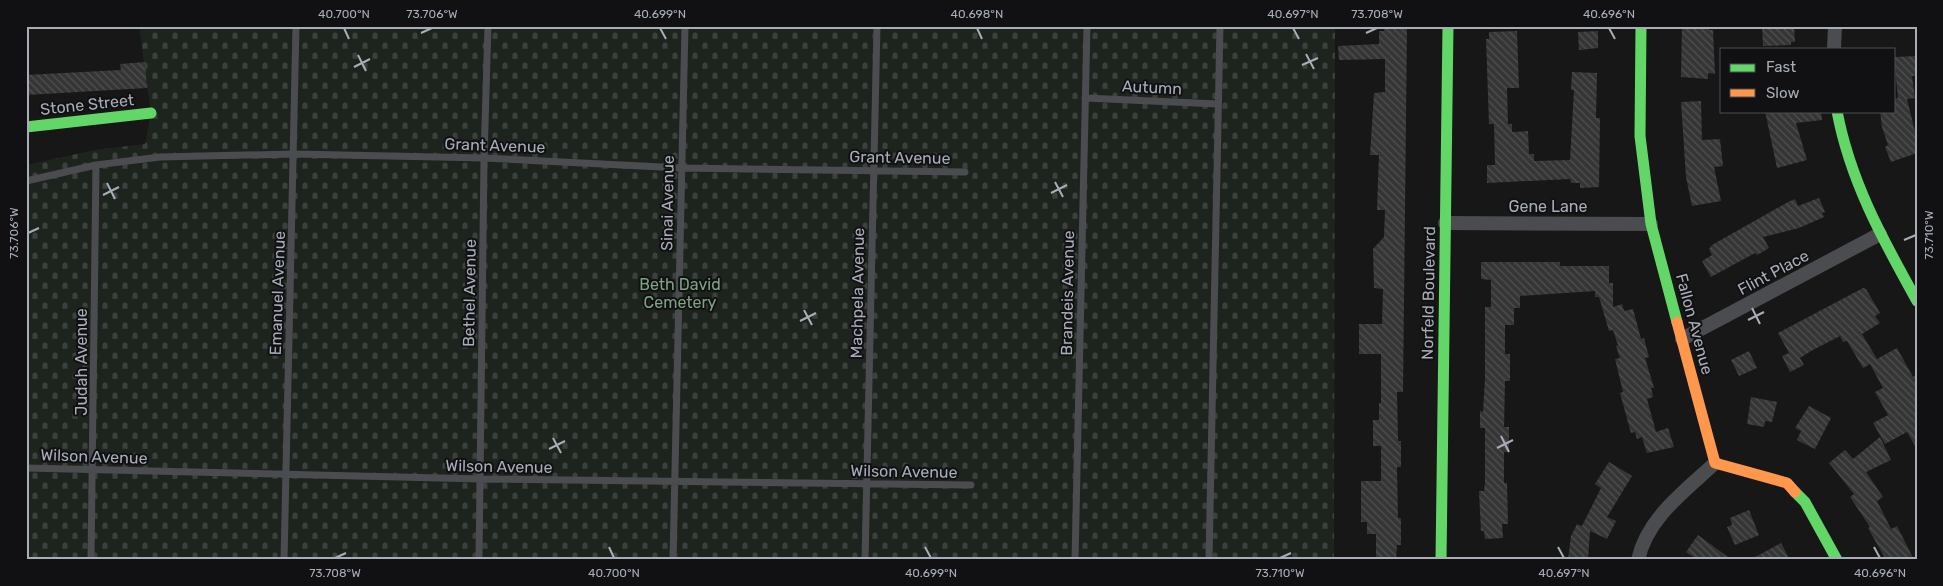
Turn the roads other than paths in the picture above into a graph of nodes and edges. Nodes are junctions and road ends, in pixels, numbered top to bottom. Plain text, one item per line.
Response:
1 (296, 26) edge
2 (488, 26) edge
3 (685, 26) edge
4 (877, 26) edge
5 (1087, 26) edge
6 (1220, 26) edge
7 (1448, 26) edge
8 (1641, 26) edge
9 (1835, 26) edge
10 (1834, 48) edge
11 (1085, 98) junction
12 (1218, 104) junction
13 (1837, 112) edge
14 (151, 113) dead end
15 (26, 127) edge
16 (295, 154) junction
17 (484, 158) junction
18 (96, 165) junction
19 (681, 168) junction
20 (873, 170) junction
21 (965, 172) dead end
22 (26, 180) edge
23 (1445, 223) junction
24 (1651, 224) junction
25 (1880, 234) junction
26 (1917, 301) edge
27 (1682, 339) junction
28 (1715, 463) junction
29 (26, 468) edge
30 (94, 471) junction
31 (285, 474) junction
32 (481, 479) junction
33 (675, 482) junction
34 (867, 484) junction
35 (971, 485) dead end
36 (91, 560) edge
37 (284, 560) edge
38 (479, 560) edge
39 (672, 560) edge
40 (865, 560) edge
41 (1075, 560) edge
42 (1209, 560) edge
43 (1441, 560) edge
44 (1638, 560) edge
45 (1837, 560) edge

1 - 16 lane, Emanuel Avenue
2 - 17 lane, Bethel Avenue
3 - 19 lane, Sinai Avenue
4 - 20 lane, Machpela Avenue
5 - 11 lane, Brandeis Avenue
6 - 12 lane
7 - 23 street, Norfeld Boulevard
8 - 24 street, Fallon Avenue
9 - 10 street
11 - 12 lane, Autumn
11 - 41 lane, Brandeis Avenue
12 - 42 lane
13 - 25 street
14 - 15 street, Stone Street
16 - 17 lane, Grant Avenue
16 - 18 lane, Grant Avenue
16 - 31 lane, Emanuel Avenue
17 - 19 lane, Grant Avenue
17 - 32 lane, Bethel Avenue
18 - 22 lane, Grant Avenue
18 - 30 lane, Judah Avenue
19 - 20 lane, Grant Avenue
19 - 33 lane, Sinai Avenue
20 - 21 lane, Grant Avenue
20 - 34 lane, Machpela Avenue
23 - 24 street, Gene Lane
23 - 43 street, Norfeld Boulevard
24 - 27 street, Fallon Avenue
25 - 26 street
25 - 27 street, Flint Place
27 - 28 street, Fallon Avenue
28 - 44 street
28 - 45 street
29 - 30 lane, Wilson Avenue
30 - 31 lane, Wilson Avenue
30 - 36 lane, Judah Avenue
31 - 32 lane, Wilson Avenue
31 - 37 lane, Emanuel Avenue
32 - 33 lane, Wilson Avenue
32 - 38 lane, Bethel Avenue
33 - 34 lane, Wilson Avenue
33 - 39 lane, Sinai Avenue
34 - 35 lane, Wilson Avenue
34 - 40 lane, Machpela Avenue

